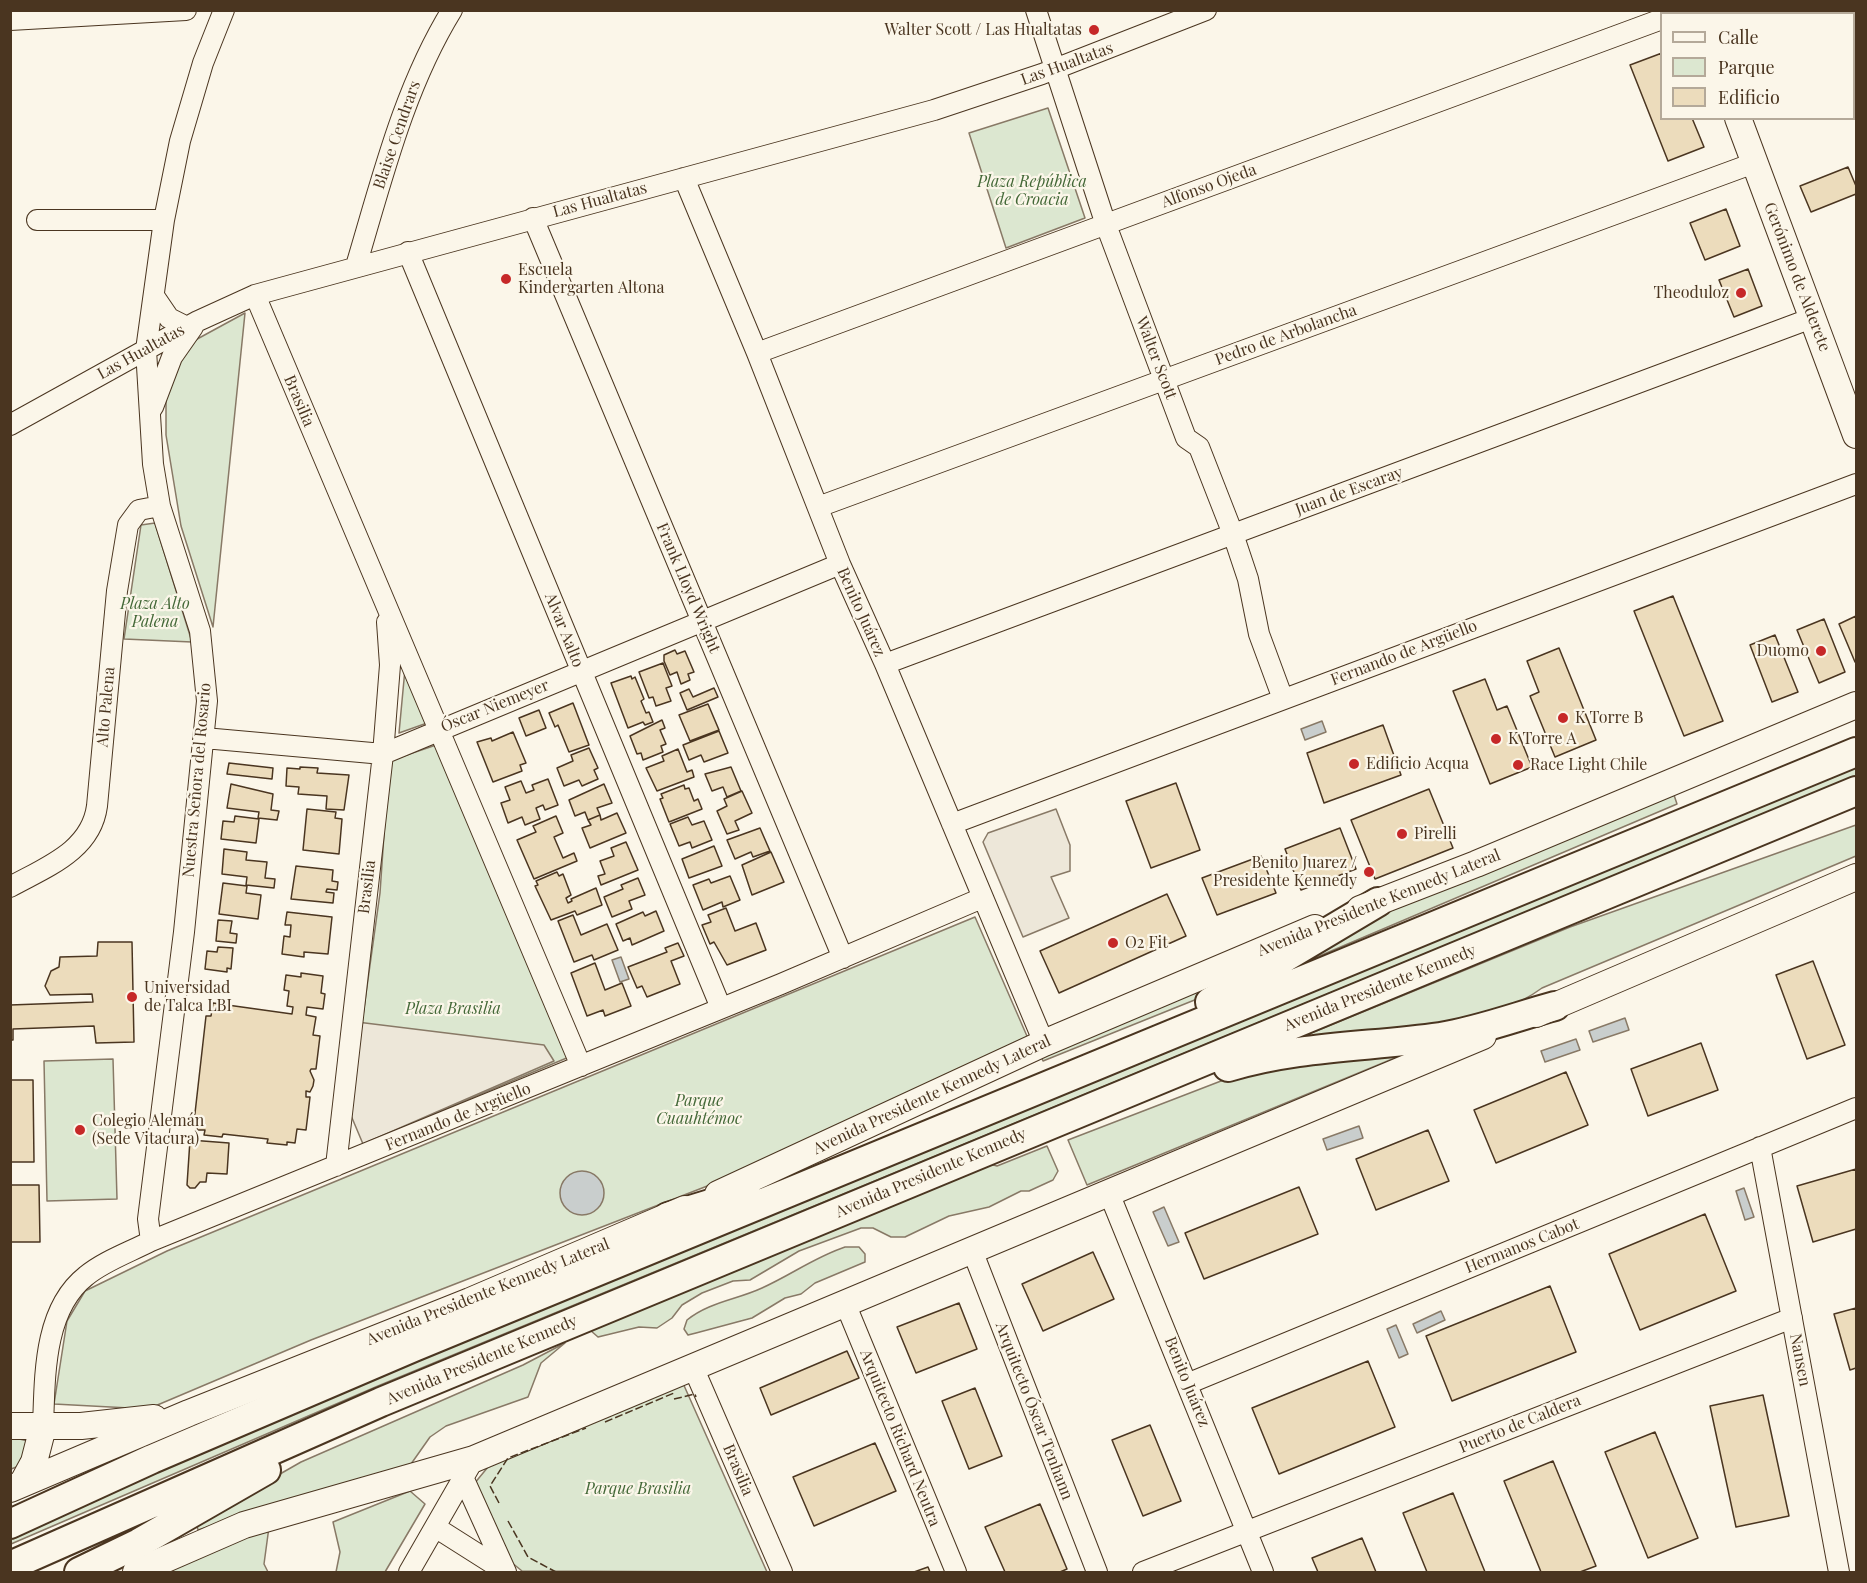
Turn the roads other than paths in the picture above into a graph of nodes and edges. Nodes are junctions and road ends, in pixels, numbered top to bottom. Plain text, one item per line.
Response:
1 (186, 10) edge
2 (452, 10) edge
3 (1036, 10) edge
4 (1206, 10) edge
5 (219, 11) edge
6 (10, 20) edge
7 (1660, 20) edge
8 (1056, 69) junction
9 (1739, 120) edge
10 (1754, 163) junction
11 (684, 178) junction
12 (533, 218) junction
13 (37, 220) dead end
14 (164, 220) junction
15 (1106, 225) junction
16 (408, 252) junction
17 (356, 266) junction
18 (255, 295) junction
19 (154, 296) junction
20 (1812, 318) junction
21 (192, 324) junction
22 (146, 350) junction
23 (758, 353) junction
24 (1165, 379) junction
25 (150, 421) junction
26 (10, 425) edge
27 (1857, 435) edge
28 (1857, 484) edge
29 (160, 506) junction
30 (818, 507) junction
31 (1233, 534) junction
32 (840, 564) junction
33 (386, 607) junction
34 (703, 620) junction
35 (885, 664) junction
36 (581, 671) junction
37 (1283, 699) junction
38 (1857, 705) edge
39 (438, 730) junction
40 (204, 738) junction
41 (1857, 752) edge
42 (382, 754) junction
43 (1857, 792) edge
44 (952, 824) junction
45 (1857, 877) edge
46 (10, 887) edge
47 (982, 898) junction
48 (1378, 902) junction
49 (843, 958) junction
50 (1556, 1006) junction
51 (721, 1008) junction
52 (1044, 1043) junction
53 (1097, 1065) junction
54 (581, 1066) junction
55 (1088, 1108) junction
56 (1857, 1108) edge
57 (920, 1140) junction
58 (1760, 1148) junction
59 (336, 1167) junction
60 (1109, 1193) junction
61 (668, 1217) junction
62 (151, 1241) junction
63 (972, 1250) junction
64 (845, 1304) junction
65 (1792, 1318) junction
66 (693, 1367) junction
67 (1187, 1383) junction
68 (381, 1402) junction
69 (189, 1413) junction
70 (10, 1426) edge
71 (43, 1427) junction
72 (469, 1468) junction
73 (16, 1487) edge
74 (10, 1524) edge
75 (435, 1527) junction
76 (1248, 1532) junction
77 (10, 1566) edge
78 (79, 1572) edge
79 (136, 1572) edge
80 (409, 1572) edge
81 (506, 1572) edge
82 (782, 1572) edge
83 (956, 1572) edge
84 (1097, 1572) edge
85 (1143, 1572) edge
86 (1263, 1572) edge
87 (1839, 1572) edge

1 - 6 street
2 - 17 street, Blaise Cendrars
3 - 8 street, Walter Scott
4 - 8 street, Las Hualtatas
5 - 14 street, Nuestra Señora del Rosario
7 - 15 street, Alfonso Ojeda
8 - 11 street, Las Hualtatas
8 - 15 street, Walter Scott
9 - 10 main road, Gerónimo de Alderete
10 - 20 main road, Gerónimo de Alderete
10 - 24 street, Pedro de Arbolancha
11 - 12 street, Las Hualtatas
11 - 23 street, Benito Juárez
12 - 16 street, Las Hualtatas
12 - 34 street, Frank Lloyd Wright
13 - 14 street
14 - 19 street, Nuestra Señora del Rosario
15 - 23 street, Alfonso Ojeda
15 - 24 street, Walter Scott
16 - 17 street, Las Hualtatas
16 - 36 street, Alvar Aalto
17 - 18 street, Las Hualtatas
18 - 21 street, Las Hualtatas
18 - 33 street, Brasilia
19 - 21 street
19 - 22 street, Nuestra Señora del Rosario
20 - 27 main road, Gerónimo de Alderete
20 - 31 street, Juan de Escaray
21 - 22 street, Las Hualtatas
21 - 25 street
22 - 25 street, Nuestra Señora del Rosario
22 - 26 street, Las Hualtatas
23 - 30 street, Benito Juárez
24 - 30 street, Pedro de Arbolancha
24 - 31 street, Walter Scott
25 - 29 street, Nuestra Señora del Rosario
28 - 37 street, Fernando de Argüello
29 - 40 street, Nuestra Señora del Rosario
29 - 46 street, Alto Palena
30 - 32 street, Benito Juárez
31 - 35 street, Juan de Escaray
31 - 37 street, Walter Scott
32 - 34 street, Óscar Niemeyer
32 - 35 street, Benito Juárez
33 - 39 street, Brasilia
33 - 42 street, Brasilia
34 - 36 street, Óscar Niemeyer
34 - 49 street, Frank Lloyd Wright
35 - 44 street, Benito Juárez
36 - 39 street, Óscar Niemeyer
36 - 51 street, Alvar Aalto
37 - 44 street, Fernando de Argüello
38 - 48 main road, Avenida Presidente Kennedy Lateral
39 - 42 street, Óscar Niemeyer
39 - 54 street, Brasilia
40 - 42 street, Óscar Niemeyer
40 - 62 street, Nuestra Señora del Rosario
41 - 53 highway
42 - 59 street, Brasilia
43 - 55 highway, Avenida Presidente Kennedy
44 - 47 street, Benito Juárez
45 - 50 main road
47 - 49 street, Fernando de Argüello
47 - 52 street, Benito Juárez
48 - 52 main road, Avenida Presidente Kennedy Lateral
48 - 53 highway
49 - 51 street, Fernando de Argüello
50 - 55 highway
50 - 60 main road
51 - 54 street, Fernando de Argüello
52 - 61 main road, Avenida Presidente Kennedy Lateral
53 - 57 highway
54 - 59 street, Fernando de Argüello
55 - 68 highway, Avenida Presidente Kennedy
56 - 58 street, Hermanos Cabot
57 - 61 highway
57 - 74 highway
58 - 65 street, Nansen
58 - 67 street, Hermanos Cabot
59 - 62 street, Fernando de Argüello
60 - 63 main road
60 - 67 street, Benito Juárez
61 - 69 main road, Avenida Presidente Kennedy Lateral
62 - 71 street, Fernando de Argüello
63 - 64 main road
63 - 84 street, Arquitecto Óscar Tenhann
64 - 66 main road
64 - 83 street, Arquitecto Richard Neutra
65 - 76 street, Puerto de Caldera
65 - 87 street, Nansen
66 - 72 main road
66 - 82 street, Brasilia
67 - 76 street, Benito Juárez
68 - 77 highway, Avenida Presidente Kennedy
68 - 78 highway
69 - 71 main road
69 - 73 main road, Avenida Presidente Kennedy Lateral
70 - 71 main road
71 - 73 main road
72 - 75 street
72 - 79 main road
72 - 81 street
75 - 80 street
75 - 81 street
76 - 85 street, Puerto de Caldera
76 - 86 street, Benito Juárez

